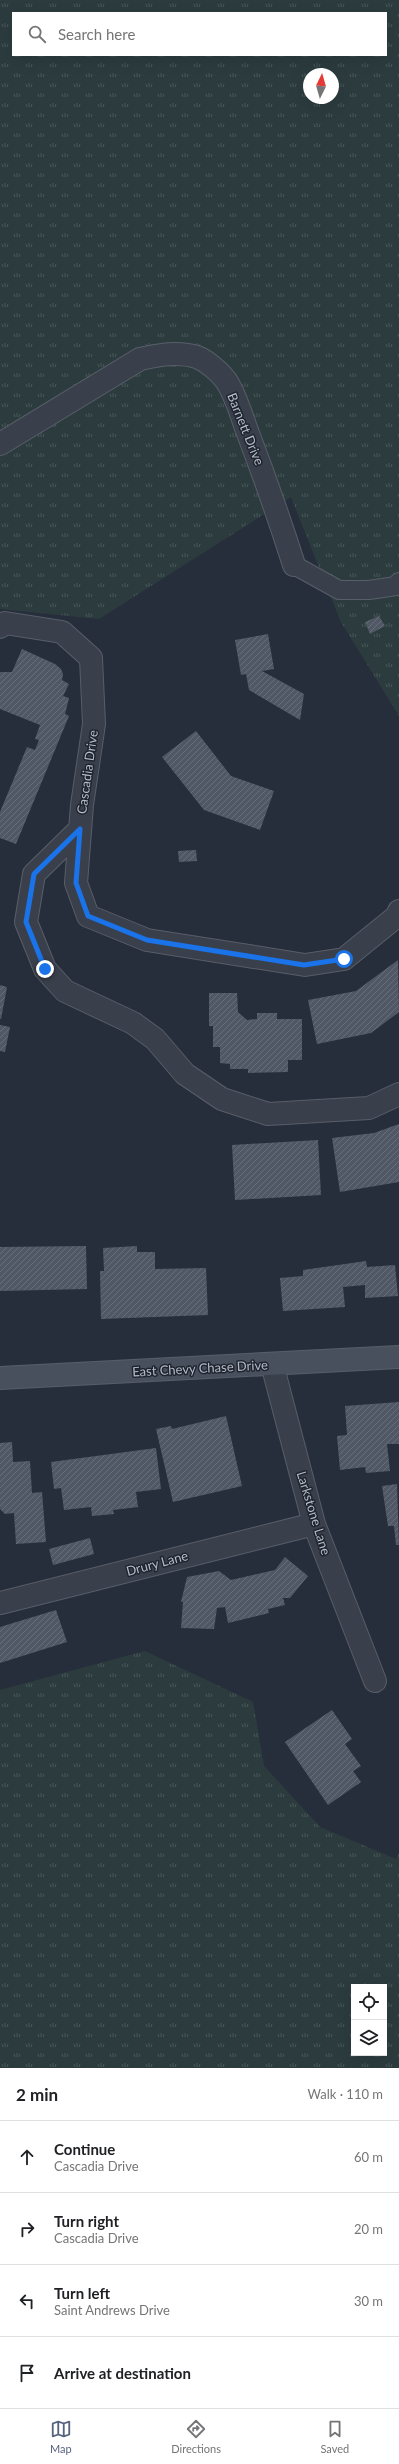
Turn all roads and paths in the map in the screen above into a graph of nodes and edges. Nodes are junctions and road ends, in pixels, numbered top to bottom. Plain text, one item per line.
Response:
1 (0, 444) edge
2 (294, 565) joint
3 (399, 582) edge
4 (0, 627) edge
5 (80, 829) junction
6 (399, 911) edge
7 (399, 1094) edge
8 (399, 1357) edge
9 (272, 1364) junction
10 (0, 1378) edge
11 (314, 1524) junction
12 (0, 1604) edge
13 (375, 1681) dead end

1 - 2 street, Barnett Drive
2 - 3 lane
4 - 5 street, Cascadia Drive
5 - 6 street, Cascadia Drive
5 - 7 street
8 - 9 main road, East Chevy Chase Drive
9 - 10 main road, East Chevy Chase Drive
9 - 11 street, Larkstone Lane
11 - 12 street, Drury Lane
11 - 13 street, Larkstone Lane

